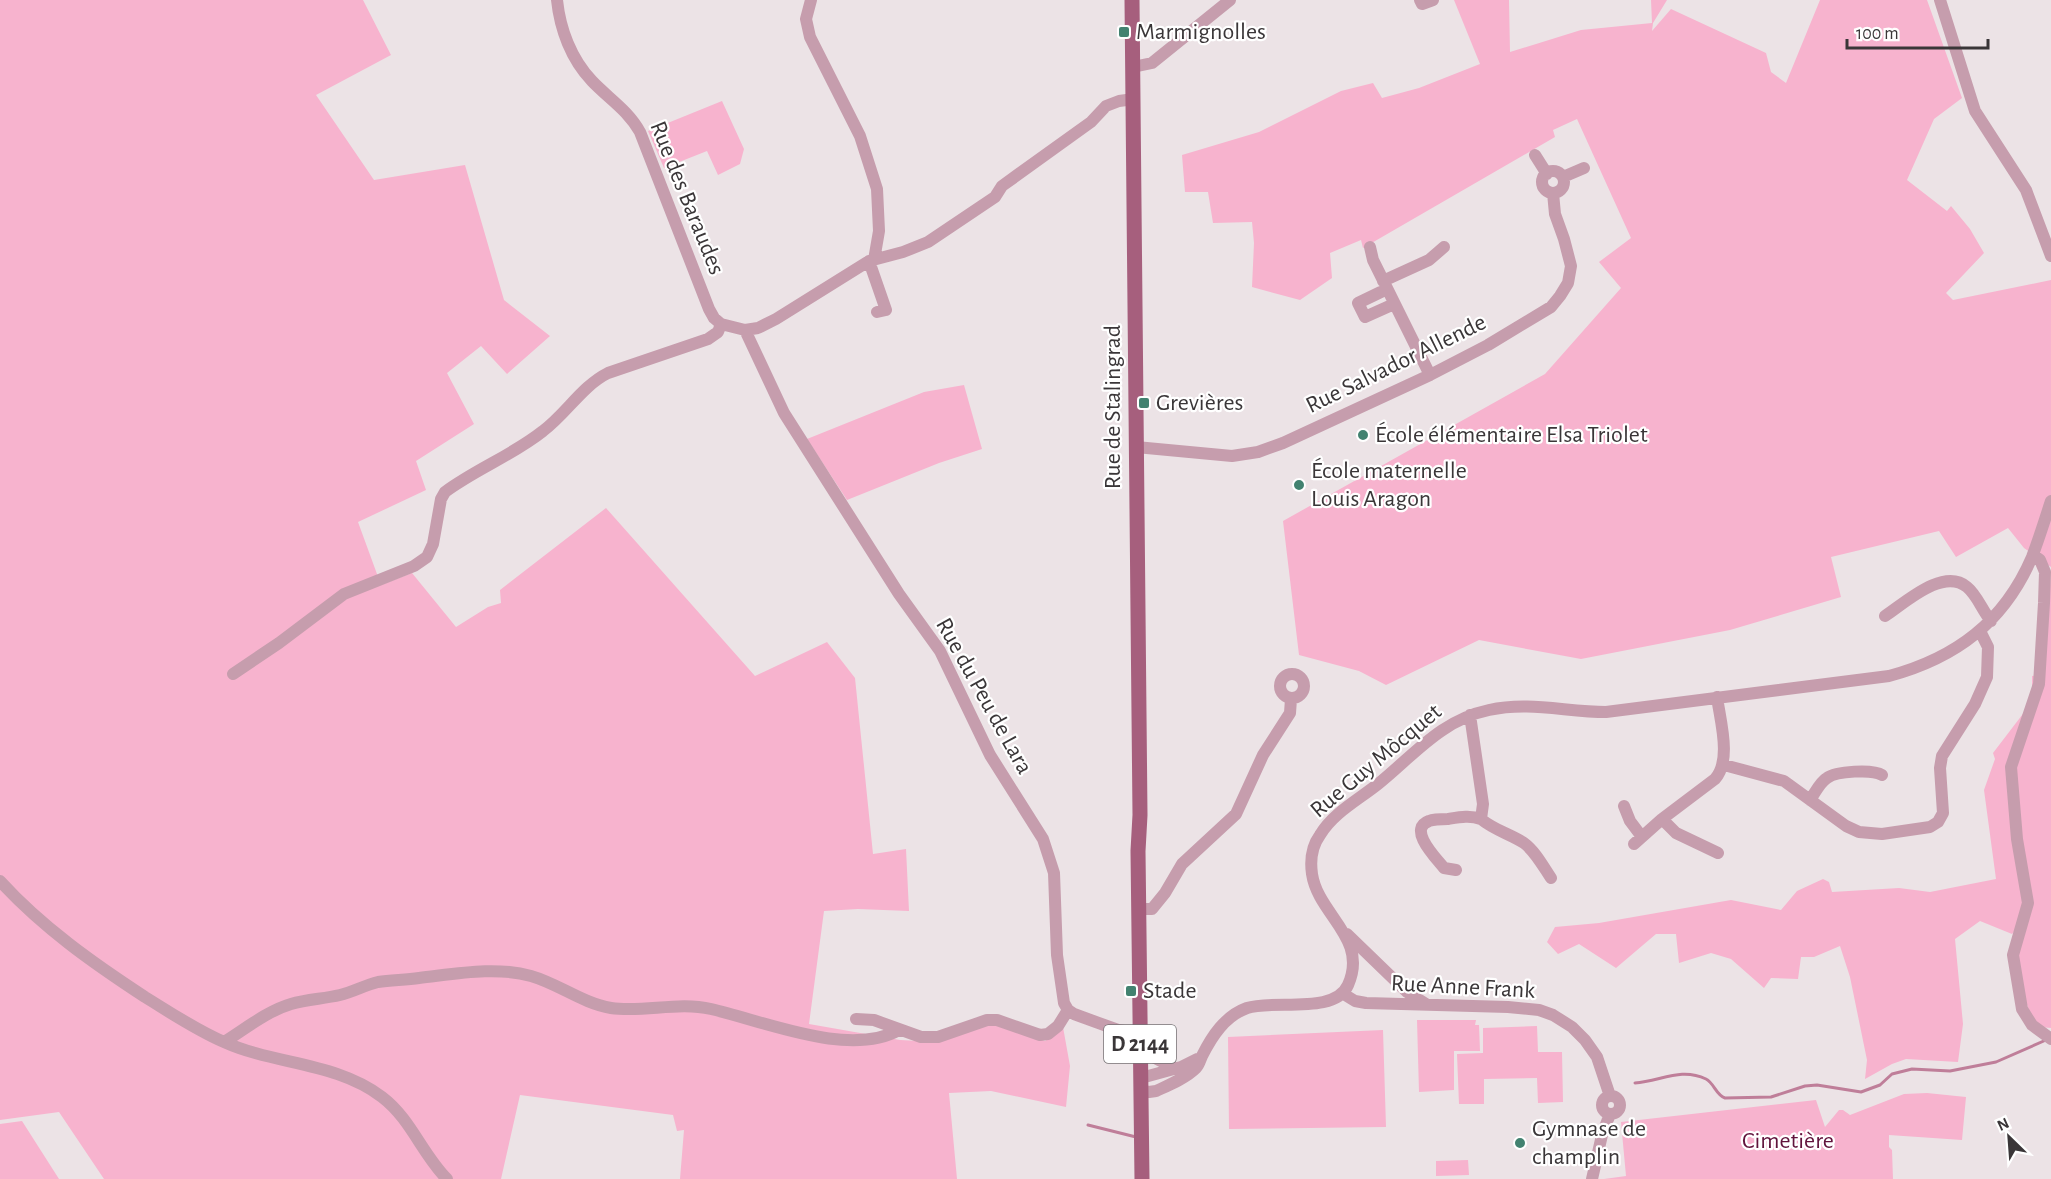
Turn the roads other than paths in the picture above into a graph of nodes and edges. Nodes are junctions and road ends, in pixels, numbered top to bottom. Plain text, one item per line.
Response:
1 (557, 0) edge
2 (810, 0) edge
3 (1132, 0) edge
4 (1230, 0) edge
5 (1420, 0) edge
6 (1433, 0) edge
7 (1942, 5) edge
8 (1133, 67) junction
9 (1134, 99) junction
10 (1535, 155) dead end
11 (1584, 168) dead end
12 (1547, 174) junction
13 (1563, 177) junction
14 (1553, 193) junction
15 (1370, 247) dead end
16 (1444, 247) dead end
17 (2051, 256) edge
18 (871, 260) junction
19 (1385, 285) junction
20 (1394, 304) junction
21 (877, 312) dead end
22 (721, 324) junction
23 (745, 330) junction
24 (1430, 375) junction
25 (1136, 447) junction
26 (2051, 501) edge
27 (2033, 555) junction
28 (1884, 616) dead end
29 (1991, 621) junction
30 (1980, 631) junction
31 (233, 674) dead end
32 (1717, 697) junction
33 (1291, 699) dead end
34 (1470, 715) junction
35 (1724, 765) junction
36 (1882, 775) dead end
37 (1810, 800) junction
38 (1624, 806) dead end
39 (1481, 819) junction
40 (1662, 819) junction
41 (1718, 853) dead end
42 (1456, 870) dead end
43 (1551, 878) dead end
44 (0, 881) edge
45 (1142, 910) junction
46 (1343, 930) junction
47 (1342, 993) junction
48 (1427, 1004) junction
49 (1068, 1010) junction
50 (856, 1018) dead end
51 (899, 1030) junction
52 (1145, 1039) junction
53 (2051, 1039) edge
54 (224, 1042) junction
55 (1201, 1058) junction
56 (1174, 1068) junction
57 (1145, 1084) junction
58 (447, 1179) edge
59 (1142, 1179) edge
60 (1149, 1179) edge
61 (1592, 1179) edge

1 - 22 street, Rue des Baraudes
2 - 18 street
3 - 8 main road, Rue de Stalingrad / D 2144
4 - 8 street
5 - 6 street
7 - 17 street
8 - 9 main road, Rue de Stalingrad / D 2144
9 - 18 street
9 - 25 main road, Rue de Stalingrad / D 2144
10 - 12 street
11 - 13 street
12 - 13 street
12 - 14 street
13 - 14 street
14 - 24 street, Rue Salvador Allende
15 - 19 street
16 - 19 street
18 - 21 street
18 - 23 street
19 - 20 street
19 - 20 street
20 - 24 street
22 - 23 street
22 - 31 street
23 - 49 street, Rue du Peu de Lara
24 - 25 street, Rue Salvador Allende
25 - 45 main road, Rue de Stalingrad / D 2144
26 - 27 street, Rue Guy Môcquet
27 - 29 street, Rue Guy Môcquet
27 - 53 street
28 - 29 street
29 - 30 street, Rue Guy Môcquet
30 - 32 street, Rue Guy Môcquet
30 - 37 street
32 - 34 street, Rue Guy Môcquet
32 - 35 street
33 - 45 street
34 - 39 street
34 - 46 street, Rue Guy Môcquet
35 - 37 street
35 - 40 street
36 - 37 street
38 - 40 street
39 - 42 street
39 - 43 street
40 - 41 street
44 - 54 street
45 - 52 main road, D 2144
46 - 47 street, Rue Guy Môcquet
46 - 48 street
47 - 48 street, Rue Anne Frank
47 - 55 street
48 - 61 street, Rue Anne Frank
49 - 51 street
49 - 52 street
50 - 51 street
51 - 54 street
52 - 56 street
52 - 57 main road, D 2144
54 - 58 street
55 - 56 street
55 - 57 street
56 - 57 street
57 - 59 main road, D 2144
57 - 60 main road, D 2144

